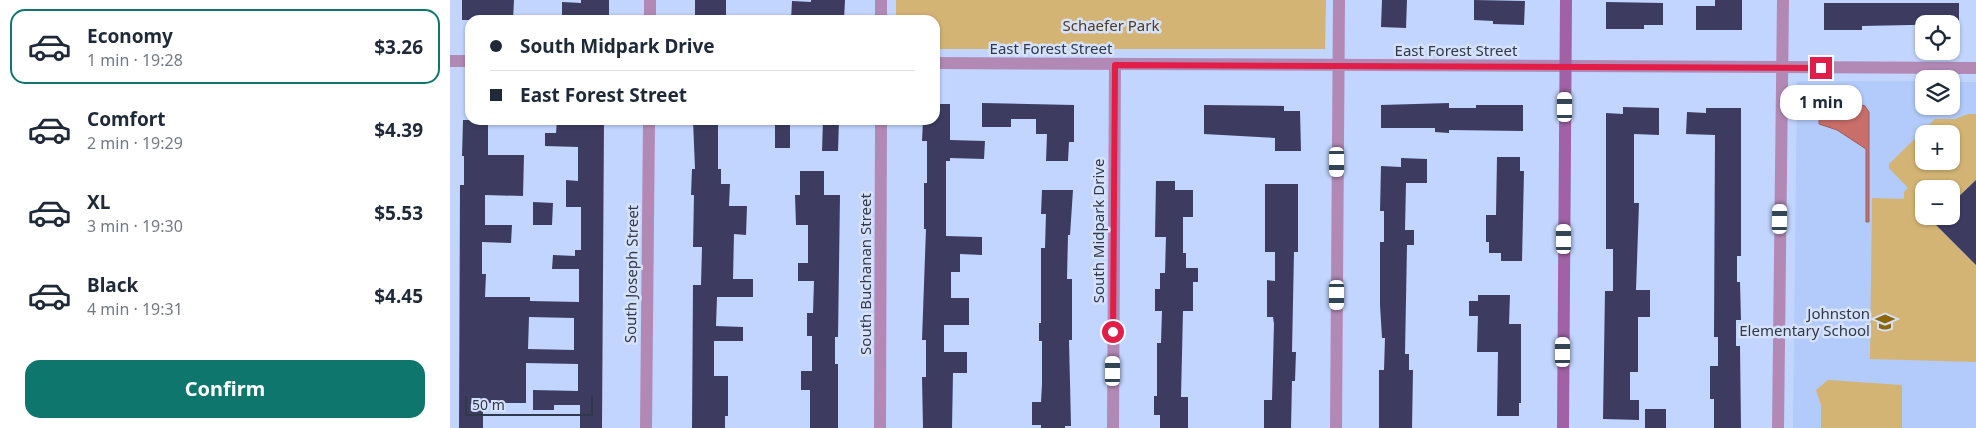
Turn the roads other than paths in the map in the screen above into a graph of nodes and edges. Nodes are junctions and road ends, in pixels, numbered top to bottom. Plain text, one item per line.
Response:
1 (650, 0) edge
2 (882, 0) edge
3 (1339, 0) edge
4 (1566, 0) edge
5 (1782, 0) edge
6 (650, 15) edge
7 (881, 15) edge
8 (450, 61) edge
9 (465, 61) edge
10 (940, 64) edge
11 (1115, 65) junction
12 (1338, 65) junction
13 (1565, 67) junction
14 (1782, 68) junction
15 (1976, 68) edge
16 (649, 125) edge
17 (881, 125) edge
18 (646, 428) edge
19 (880, 428) edge
20 (1113, 428) edge
21 (1336, 428) edge
22 (1563, 428) edge
23 (1778, 428) edge

1 - 6 street
2 - 7 street
3 - 12 street
4 - 13 street
5 - 14 street
8 - 9 street
10 - 11 street, East Forest Street
11 - 12 street, East Forest Street
11 - 20 street, South Midpark Drive
12 - 13 street, East Forest Street
12 - 21 street
13 - 14 street, East Forest Street
13 - 22 street
14 - 15 street, East Forest Street
14 - 23 street
16 - 18 street, South Joseph Street
17 - 19 street, South Buchanan Street

